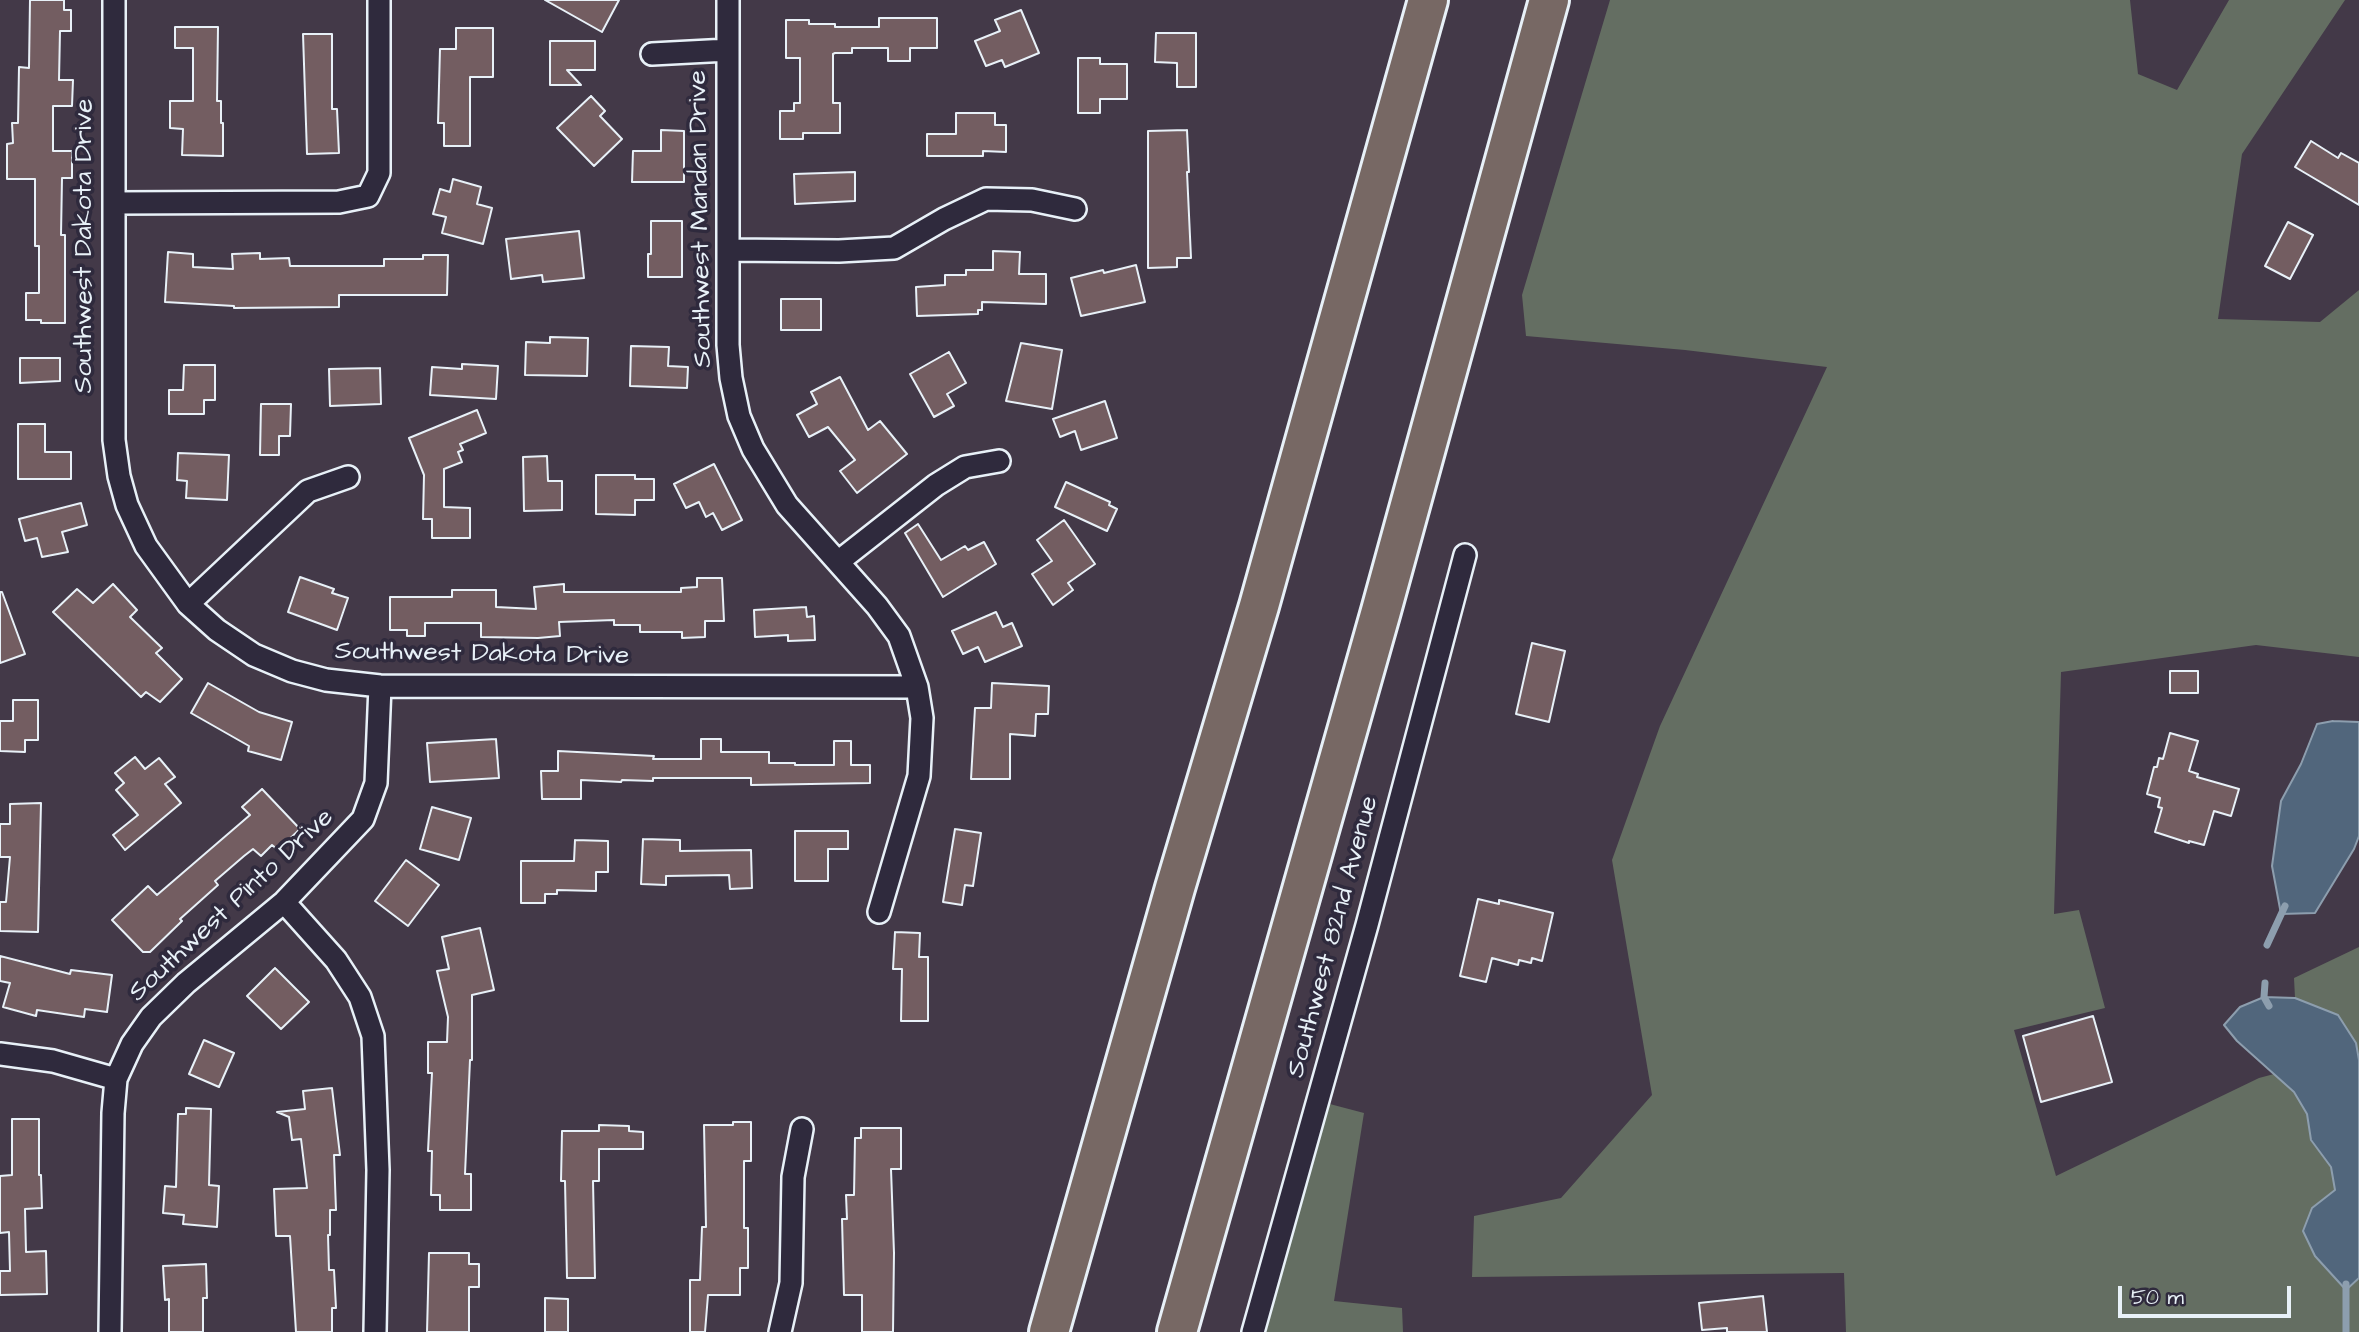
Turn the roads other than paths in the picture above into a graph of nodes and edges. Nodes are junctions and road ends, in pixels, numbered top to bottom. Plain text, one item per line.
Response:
1 (114, 0) edge
2 (379, 0) edge
3 (729, 0) edge
4 (1400, 0) edge
5 (1428, 0) edge
6 (1549, 0) edge
7 (728, 50) junction
8 (652, 54) dead end
9 (114, 203) junction
10 (1075, 209) dead end
11 (728, 250) junction
12 (1350, 275) junction
13 (999, 461) dead end
14 (348, 477) dead end
15 (1465, 555) dead end
16 (838, 562) junction
17 (188, 604) junction
18 (380, 686) junction
19 (916, 687) junction
20 (285, 902) junction
21 (879, 912) dead end
22 (0, 1054) edge
23 (116, 1079) junction
24 (802, 1129) dead end
25 (110, 1332) edge
26 (375, 1332) edge
27 (780, 1332) edge
28 (1049, 1332) edge
29 (1177, 1332) edge
30 (1253, 1332) edge

1 - 9 street, Southwest Dakota Drive
2 - 9 street
3 - 7 street, Southwest Mandan Drive
4 - 12 highway
5 - 12 highway
6 - 29 highway
7 - 8 street, Southwest Mandan Drive
7 - 11 street, Southwest Mandan Drive
9 - 17 street, Southwest Dakota Drive
10 - 11 street
11 - 16 street, Southwest Mandan Drive
12 - 28 highway
13 - 16 street
14 - 17 street
15 - 30 street, Southwest 82nd Avenue
16 - 19 street, Southwest Mandan Drive
17 - 18 street, Southwest Dakota Drive
18 - 19 street, Southwest Dakota Drive
18 - 20 street, Southwest Pinto Drive
19 - 21 street, Southwest Mandan Drive
20 - 23 street, Southwest Pinto Drive
20 - 26 street
22 - 23 street
23 - 25 street, Southwest Pinto Drive
24 - 27 street

